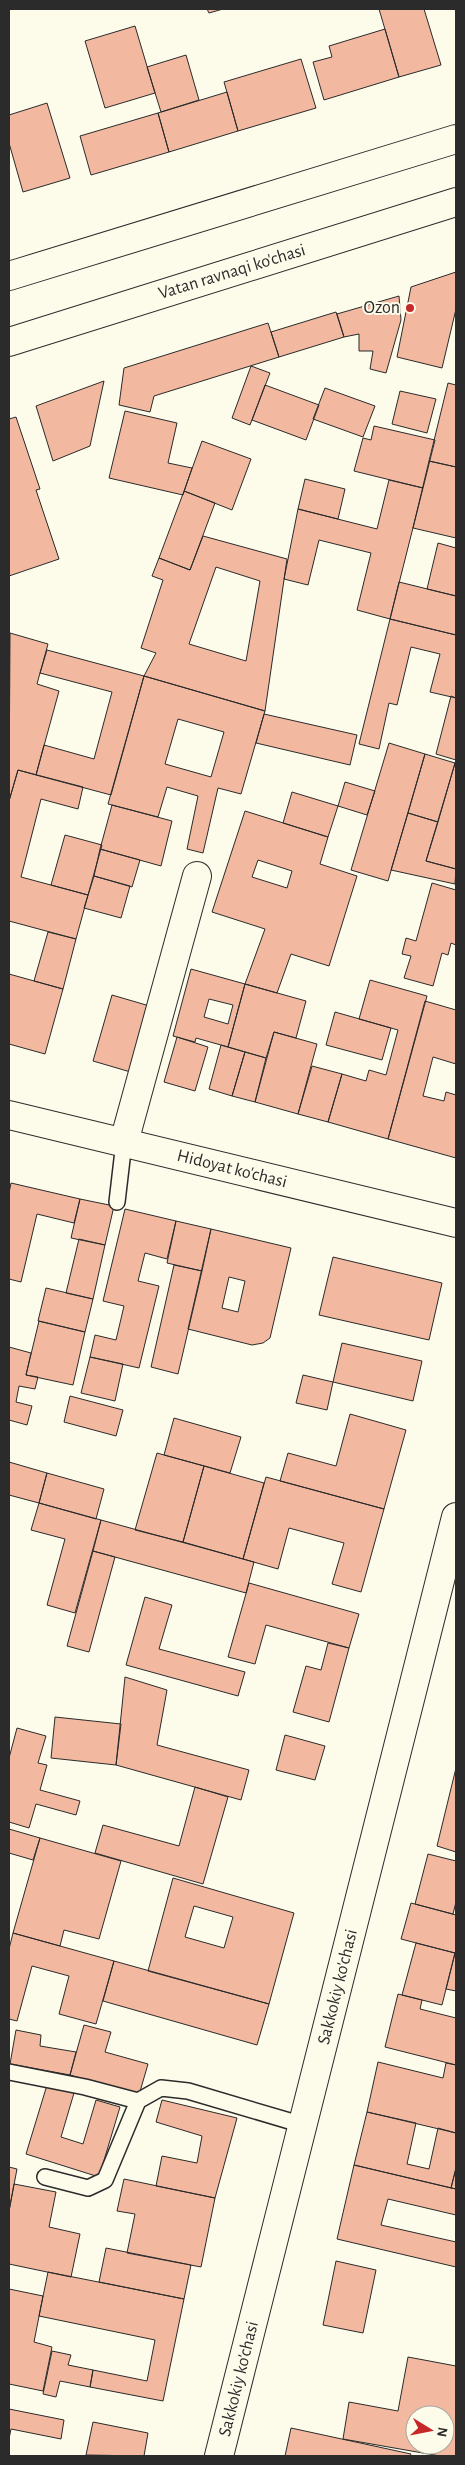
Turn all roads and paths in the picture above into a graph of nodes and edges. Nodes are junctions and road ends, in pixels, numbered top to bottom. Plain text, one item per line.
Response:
1 (456, 139) edge
2 (456, 202) edge
3 (9, 276) edge
4 (9, 342) edge
5 (197, 876) dead end
6 (9, 1115) edge
7 (124, 1142) junction
8 (117, 1202) dead end
9 (456, 1222) edge
10 (456, 1517) edge
11 (9, 2072) edge
12 (138, 2101) junction
13 (303, 2125) junction
14 (45, 2177) dead end
15 (219, 2456) edge

1 - 3 street
2 - 4 street, Vatan ravnaqi ko'chasi
5 - 7 street
6 - 7 street, Hidoyat ko'chasi
7 - 8 lane
7 - 9 street, Hidoyat ko'chasi
10 - 13 street, Sakkokiy ko'chasi
11 - 12 lane
12 - 13 lane
12 - 14 lane
13 - 15 street, Sakkokiy ko'chasi

